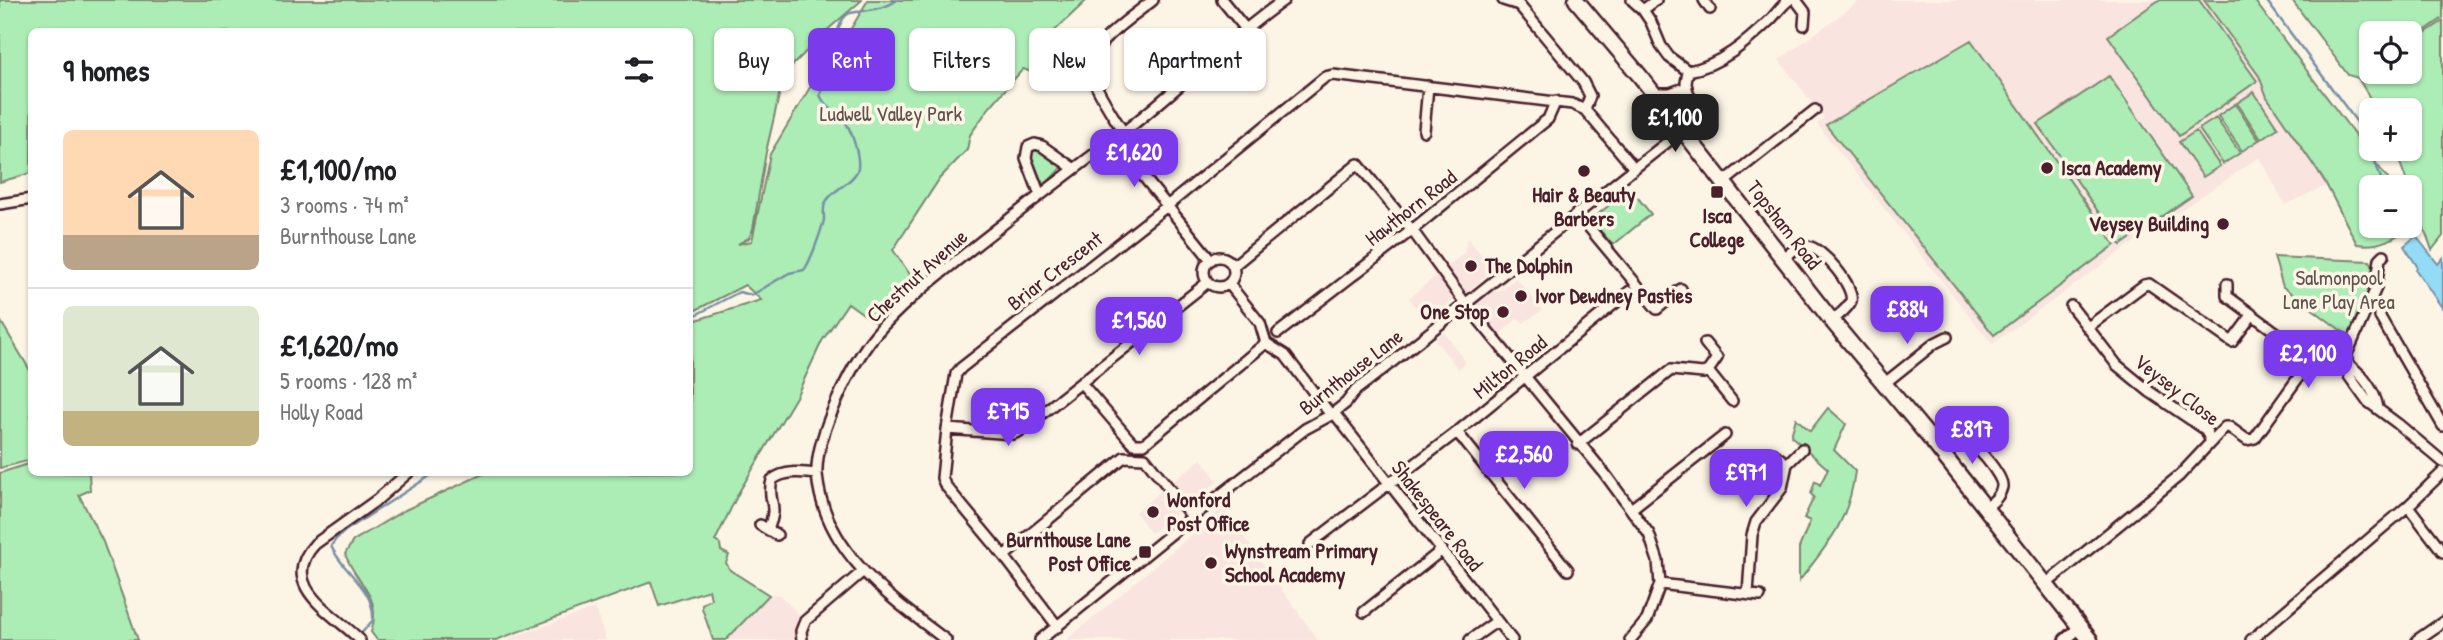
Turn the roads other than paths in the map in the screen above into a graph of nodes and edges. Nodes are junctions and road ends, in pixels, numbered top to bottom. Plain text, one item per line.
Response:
1 (1153, 0) edge
2 (1222, 0) edge
3 (1283, 0) edge
4 (1503, 0) edge
5 (1576, 0) edge
6 (1632, 0) edge
7 (1656, 0) edge
8 (1704, 0) edge
9 (1796, 0) edge
10 (1786, 1) edge
11 (1710, 9) dead end
12 (1643, 10) junction
13 (1804, 25) dead end
14 (1245, 28) joint
15 (1688, 71) junction
16 (1428, 86) junction
17 (1687, 88) junction
18 (1171, 91) edge
19 (1653, 93) junction
20 (1556, 101) junction
21 (1585, 110) junction
22 (1815, 110) dead end
23 (1683, 130) junction
24 (1424, 131) dead end
25 (1123, 132) junction
26 (1114, 139) junction
27 (1073, 168) junction
28 (1634, 169) junction
29 (1724, 182) junction
30 (1040, 195) junction
31 (28, 200) edge
32 (0, 204) edge
33 (1167, 206) junction
34 (1577, 213) junction
35 (1412, 230) junction
36 (2384, 255) dead end
37 (1783, 259) junction
38 (1211, 260) junction
39 (1233, 266) junction
40 (1208, 282) junction
41 (1228, 284) junction
42 (2227, 284) dead end
43 (1681, 289) dead end
44 (1630, 291) dead end
45 (1465, 303) junction
46 (2071, 306) dead end
47 (2380, 312) dead end
48 (2252, 315) junction
49 (1832, 321) junction
50 (2088, 327) junction
51 (1278, 333) dead end
52 (1947, 337) dead end
53 (1705, 343) dead end
54 (1266, 344) junction
55 (1708, 371) junction
56 (1525, 378) junction
57 (1885, 383) junction
58 (1082, 384) junction
59 (1732, 401) dead end
60 (1332, 414) junction
61 (2443, 426) edge
62 (947, 429) junction
63 (1457, 432) junction
64 (1725, 435) dead end
65 (1933, 442) junction
66 (2211, 442) junction
67 (1577, 444) junction
68 (1802, 449) dead end
69 (1773, 453) dead end
70 (2443, 461) edge
71 (1787, 464) junction
72 (2443, 472) edge
73 (817, 474) junction
74 (404, 476) edge
75 (1388, 483) junction
76 (2408, 506) junction
77 (1631, 509) junction
78 (1985, 509) junction
79 (1192, 517) junction
80 (777, 535) dead end
81 (1310, 544) dead end
82 (1442, 550) junction
83 (2443, 552) edge
84 (1004, 556) junction
85 (1568, 570) dead end
86 (862, 572) junction
87 (1660, 584) junction
88 (2046, 584) junction
89 (1748, 594) junction
90 (1760, 596) dead end
91 (1364, 612) dead end
92 (1497, 621) junction
93 (2443, 622) edge
94 (2080, 626) junction
95 (1058, 627) junction
96 (360, 640) edge
97 (802, 640) edge
98 (946, 640) edge
99 (1040, 640) edge
100 (1470, 640) edge
101 (1512, 640) edge
102 (1630, 640) edge
103 (2065, 640) edge
104 (2091, 640) edge
105 (2251, 640) edge
106 (2417, 640) edge

1 - 25 street
2 - 14 street
3 - 14 street, Chestnut Avenue
4 - 21 street
5 - 19 main road, Topsham Road
6 - 12 street
7 - 12 street
8 - 11 street
9 - 13 street
10 - 15 street
12 - 15 street
15 - 17 street
16 - 20 street, Briar Crescent
16 - 24 street
16 - 33 street, Briar Crescent
17 - 19 street
17 - 23 street
18 - 25 street, Chestnut Avenue
19 - 23 main road, Topsham Road
20 - 21 street, Briar Crescent
20 - 35 street, Hawthorn Road
21 - 28 street
22 - 29 street
23 - 28 street, Burnthouse Lane
23 - 29 main road, Topsham Road
25 - 26 street, Chestnut Avenue
26 - 27 street, Chestnut Avenue
26 - 33 street
27 - 30 street, Chestnut Avenue
27 - 30 street
28 - 34 street, Burnthouse Lane
29 - 37 main road, Topsham Road
30 - 73 street, Chestnut Avenue
31 - 32 street
33 - 38 street
33 - 62 street, Briar Crescent
34 - 43 street
34 - 45 street, Burnthouse Lane
35 - 39 street
35 - 45 street
35 - 51 street, Hawthorn Road
36 - 70 street
37 - 49 main road, Topsham Road
37 - 49 street
38 - 39 street
38 - 40 street
39 - 41 street
40 - 41 street
40 - 58 street
41 - 54 street
42 - 48 street, Veysey Close
44 - 56 street, Milton Road
45 - 56 street
45 - 60 street, Burnthouse Lane
46 - 50 street, Veysey Close
47 - 61 street
48 - 50 street
48 - 66 street, Veysey Close
49 - 57 main road, Topsham Road
50 - 66 street, Veysey Close
52 - 57 street
53 - 55 street
54 - 58 street
54 - 60 street, Shakespeare Road
55 - 59 street
55 - 67 street
56 - 63 street, Milton Road
56 - 67 street
57 - 65 main road, Topsham Road
58 - 62 street
60 - 75 street, Shakespeare Road
60 - 79 street, Burnthouse Lane
62 - 84 street, Briar Crescent
63 - 75 street, Milton Road
63 - 85 street
64 - 77 street
65 - 78 main road, Topsham Road
65 - 78 street
66 - 88 street
67 - 77 street
68 - 71 street
69 - 71 street
71 - 89 street
72 - 76 street
73 - 80 street
73 - 86 street, Chestnut Avenue
74 - 96 street
75 - 81 street, Milton Road
75 - 82 street, Shakespeare Road
76 - 83 street
76 - 105 street
77 - 87 street
78 - 88 main road, Topsham Road
79 - 84 street
79 - 95 street, Burnthouse Lane
82 - 91 street
82 - 92 street, Shakespeare Road
84 - 95 street, Briar Crescent
86 - 97 street
86 - 98 street, Chestnut Avenue
87 - 89 street
87 - 102 street
88 - 94 main road, Topsham Road
89 - 90 street
92 - 100 street
92 - 101 street, Shakespeare Road
93 - 106 street
94 - 103 street
94 - 104 main road, Topsham Road
95 - 99 street, Burnthouse Lane

